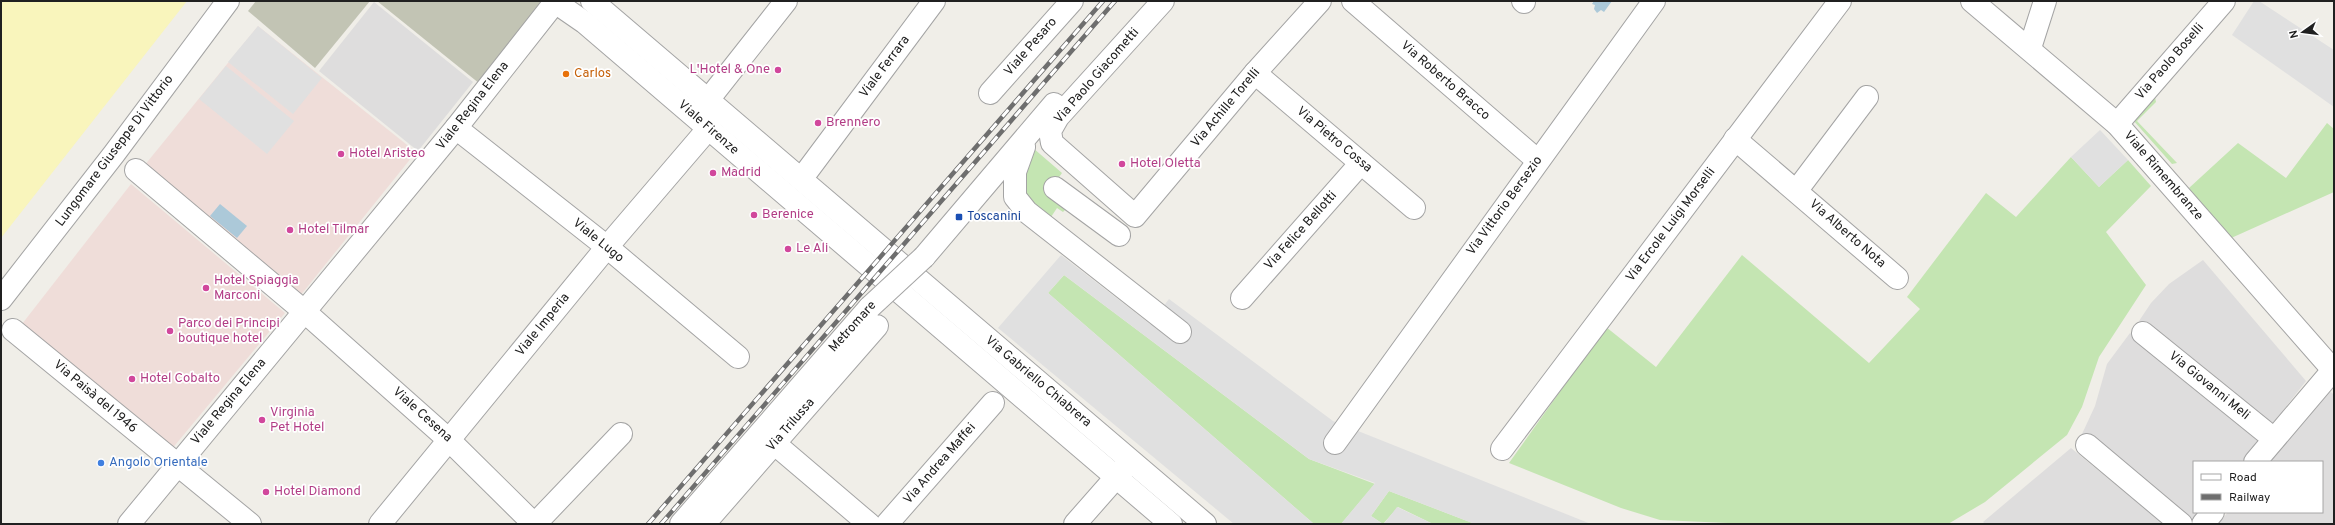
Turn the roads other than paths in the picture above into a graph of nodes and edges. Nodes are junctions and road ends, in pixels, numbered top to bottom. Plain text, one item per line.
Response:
1 (228, 1) edge
2 (555, 1) edge
3 (592, 1) edge
4 (786, 1) edge
5 (934, 1) edge
6 (1072, 1) edge
7 (1147, 1) edge
8 (1162, 1) edge
9 (1320, 1) edge
10 (1353, 1) edge
11 (1654, 1) edge
12 (1840, 1) edge
13 (1972, 1) edge
14 (2045, 1) edge
15 (2224, 1) edge
16 (2030, 48) junction
17 (1255, 73) junction
18 (990, 93) dead end
19 (1867, 97) dead end
20 (708, 100) junction
21 (2117, 124) junction
22 (456, 128) junction
23 (708, 129) junction
24 (1029, 134) junction
25 (1736, 139) junction
26 (1537, 160) junction
27 (1361, 163) junction
28 (136, 170) dead end
29 (808, 170) dead end
30 (1091, 179) junction
31 (1055, 188) dead end
32 (1797, 190) junction
33 (1072, 202) junction
34 (1414, 208) dead end
35 (1135, 216) joint
36 (1119, 235) dead end
37 (872, 240) joint
38 (607, 247) junction
39 (858, 256) joint
40 (1897, 278) dead end
41 (1242, 298) dead end
42 (1, 299) edge
43 (305, 312) junction
44 (874, 316) junction
45 (13, 330) dead end
46 (1180, 332) dead end
47 (2143, 333) dead end
48 (738, 357) dead end
49 (2333, 371) edge
50 (993, 403) dead end
51 (621, 434) dead end
52 (2274, 439) junction
53 (449, 440) junction
54 (1335, 442) dead end
55 (775, 444) junction
56 (2087, 445) dead end
57 (1502, 449) dead end
58 (1131, 461) junction
59 (2256, 461) edge
60 (177, 465) junction
61 (1116, 478) junction
62 (2212, 513) edge
63 (129, 524) edge
64 (250, 524) edge
65 (380, 524) edge
66 (534, 524) edge
67 (680, 524) edge
68 (704, 524) edge
69 (869, 524) edge
70 (887, 524) edge
71 (1075, 524) edge
72 (1171, 524) edge
73 (1205, 524) edge
74 (2181, 524) edge
75 (2203, 524) edge

1 - 42 street, Lungomare Giuseppe Di Vittorio
2 - 22 street, Viale Regina Elena
2 - 23 street, Viale Firenze
3 - 20 street, Viale Firenze
4 - 20 street, Viale Firenze
5 - 29 street, Viale Ferrara
6 - 18 street, Viale Pesaro
7 - 24 street, Metromare
8 - 30 street, Via Paolo Giacometti
9 - 17 street, Via Achille Torelli
10 - 26 street, Via Roberto Bracco
11 - 26 street, Via Vittorio Bersezio
12 - 25 street, Via Ercole Luigi Morselli
13 - 16 street, Viale Rimembranze
14 - 16 street
15 - 21 street, Via Paolo Boselli
16 - 21 street, Viale Rimembranze
17 - 27 street, Via Pietro Cossa
17 - 35 street, Via Achille Torelli
19 - 32 street, Via Alberto Nota
20 - 23 street
20 - 37 street, Viale Firenze
21 - 49 street, Viale Rimembranze
22 - 38 street, Viale Lugo
22 - 43 street, Viale Regina Elena
23 - 38 street, Viale Imperia
23 - 39 street, Viale Firenze
24 - 44 street, Metromare, bridge
24 - 46 street, Metromare
25 - 32 street, Via Alberto Nota
25 - 57 street, Via Ercole Luigi Morselli
26 - 54 street, Via Vittorio Bersezio
27 - 34 street, Via Pietro Cossa
27 - 41 street, Via Felice Bellotti
28 - 43 street, Viale Cesena
30 - 33 street
30 - 35 street, Via Paolo Giacometti
31 - 33 street
32 - 40 street, Via Alberto Nota
33 - 36 street
37 - 58 street, Via Gabriello Chiabrera
38 - 48 street, Viale Lugo
38 - 53 street, Viale Imperia
39 - 61 street, Via Gabriello Chiabrera
43 - 53 street, Viale Cesena
43 - 60 street, Viale Regina Elena
44 - 55 street, Via Trilussa
44 - 67 street, Metromare
45 - 60 street, Via Paisà del 1946
47 - 52 street, Via Giovanni Meli
49 - 52 street
50 - 70 street, Via Andrea Maffei
51 - 66 street, Viale Cesena
52 - 59 street
53 - 65 street, Viale Imperia
53 - 66 street, Viale Cesena
55 - 68 street, Via Trilussa
55 - 69 street
56 - 74 street
58 - 61 street
58 - 73 street, Via Gabriello Chiabrera
60 - 63 street, Viale Regina Elena
60 - 64 street, Via Paisà del 1946
61 - 71 street
61 - 72 street, Via Gabriello Chiabrera
62 - 75 street

